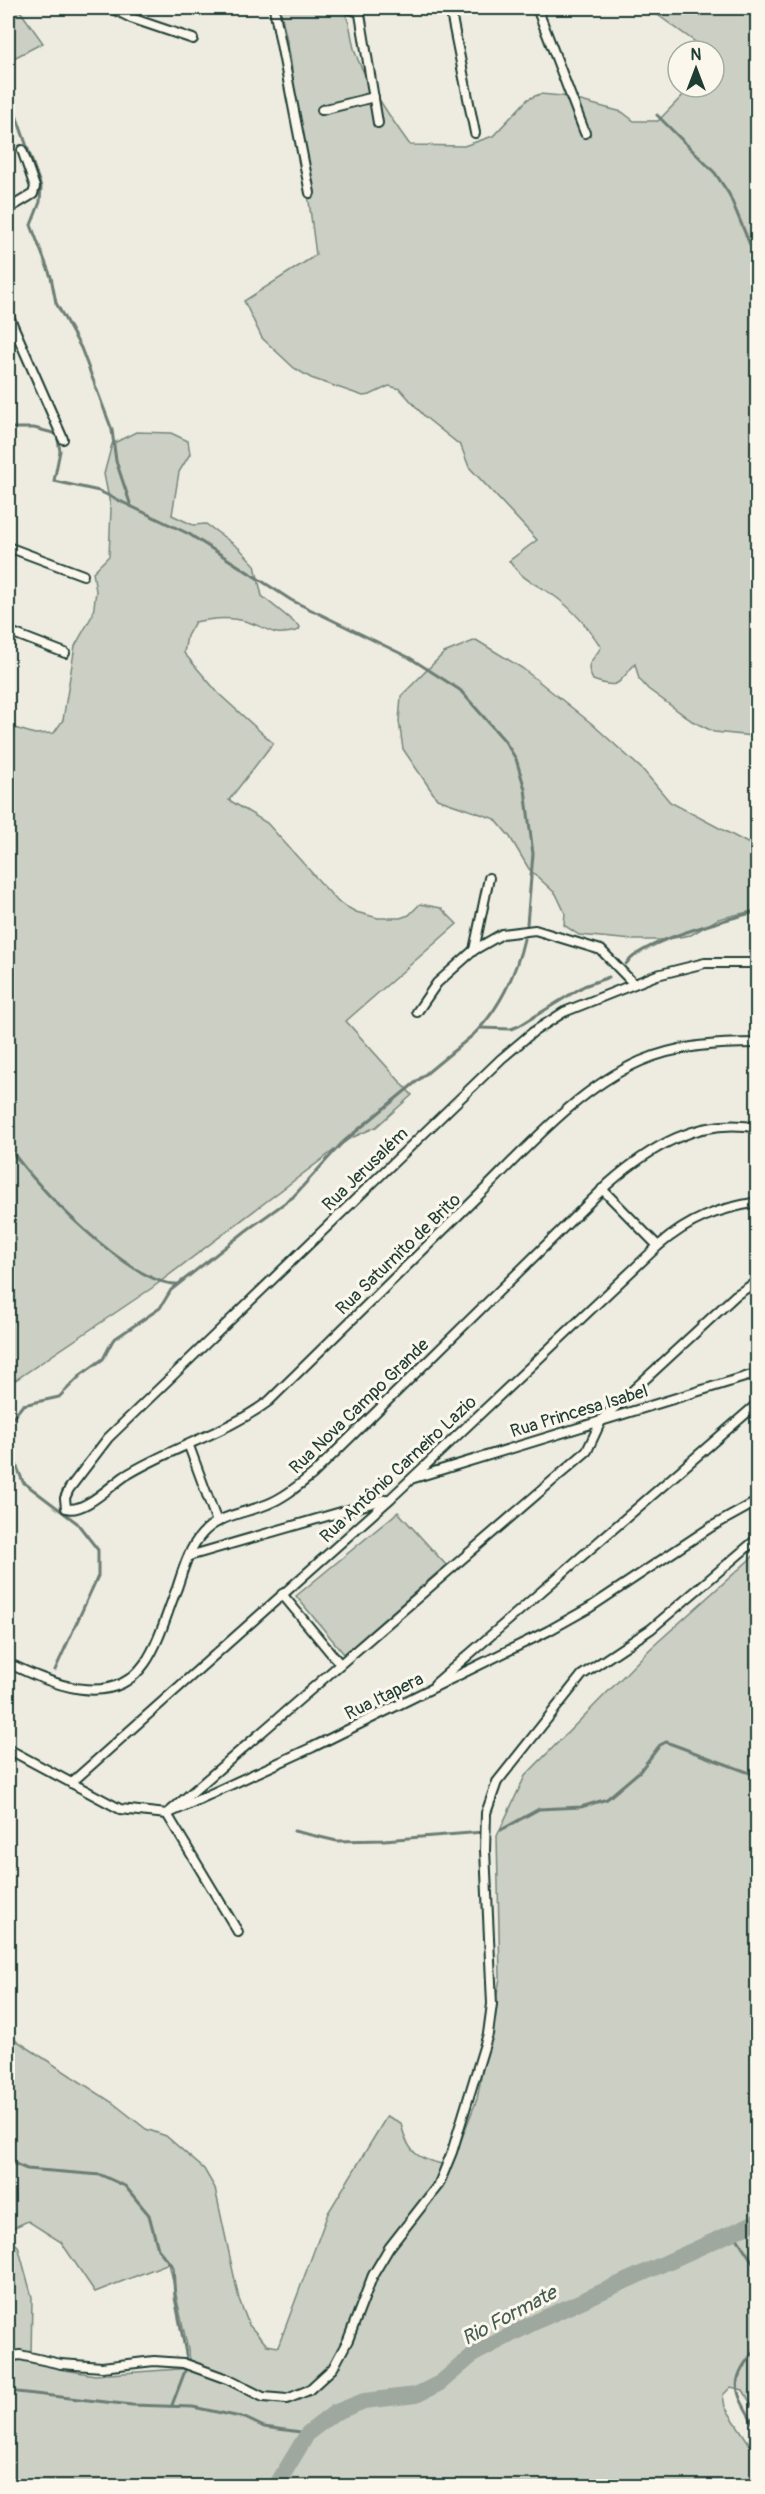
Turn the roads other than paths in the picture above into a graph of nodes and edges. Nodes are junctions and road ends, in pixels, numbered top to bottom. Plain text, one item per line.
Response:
1 (111, 8) edge
2 (274, 8) edge
3 (347, 8) edge
4 (450, 8) edge
5 (537, 8) edge
6 (359, 10) edge
7 (193, 39) dead end
8 (374, 97) junction
9 (322, 110) dead end
10 (378, 123) dead end
11 (475, 133) dead end
12 (585, 133) dead end
13 (22, 150) dead end
14 (310, 193) dead end
15 (8, 209) edge
16 (8, 314) edge
17 (63, 439) dead end
18 (8, 547) edge
19 (83, 575) dead end
20 (8, 631) edge
21 (64, 653) dead end
22 (489, 878) dead end
23 (474, 950) junction
24 (758, 963) edge
25 (634, 984) junction
26 (417, 1012) dead end
27 (758, 1043) edge
28 (758, 1128) edge
29 (602, 1189) junction
30 (758, 1202) edge
31 (658, 1246) junction
32 (758, 1281) edge
33 (758, 1373) edge
34 (758, 1403) edge
35 (602, 1419) junction
36 (189, 1446) junction
37 (410, 1479) junction
38 (391, 1497) junction
39 (758, 1501) edge
40 (66, 1508) joint
41 (217, 1522) junction
42 (758, 1538) edge
43 (189, 1556) junction
44 (282, 1594) junction
45 (8, 1663) edge
46 (340, 1664) junction
47 (426, 1693) junction
48 (8, 1749) edge
49 (71, 1783) junction
50 (167, 1814) junction
51 (238, 1932) dead end
52 (8, 2357) edge

1 - 7 street
2 - 14 street
3 - 6 street
4 - 11 street
5 - 12 street
6 - 8 street
8 - 9 street
8 - 10 street
13 - 15 street
16 - 17 street
18 - 19 street
20 - 21 street
22 - 23 street
23 - 25 street
23 - 26 street
24 - 25 street, Rua Jerusalém
25 - 40 street, Rua Jerusalém
27 - 36 street, Rua Saturnito de Brito
28 - 29 street, Rua Nova Campo Grande
29 - 31 street
29 - 41 street, Rua Nova Campo Grande
30 - 31 street, Rua Antônio Carneiro Lazio
31 - 37 street, Rua Antônio Carneiro Lazio
32 - 35 street
33 - 35 street, Rua Princesa Isabel
34 - 47 street
35 - 37 street, Rua Princesa Isabel
35 - 46 street
36 - 40 street, Rua Saturnito de Brito
36 - 41 street
37 - 38 street, Rua Antônio Carneiro Lazio
38 - 43 street
38 - 44 street, Rua Antônio Carneiro Lazio
39 - 47 street, Rua Itapera
41 - 43 street, Rua Nova Campo Grande
42 - 52 street
43 - 45 street, Rua Nova Campo Grande
44 - 46 street
44 - 49 street, Rua Antônio Carneiro Lazio
46 - 50 street
47 - 50 street, Rua Itapera
48 - 49 street
49 - 50 street
50 - 51 street

